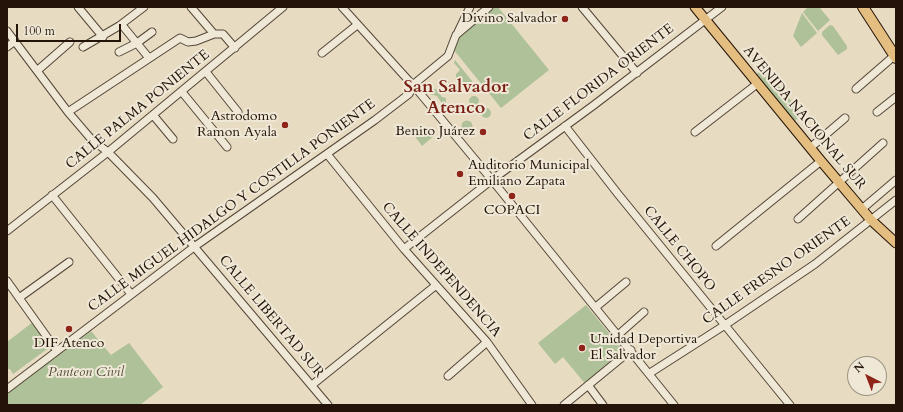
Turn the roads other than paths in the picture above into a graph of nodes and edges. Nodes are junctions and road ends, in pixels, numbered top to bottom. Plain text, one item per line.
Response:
1 (78, 7) edge
2 (144, 7) edge
3 (191, 7) edge
4 (283, 7) edge
5 (342, 7) edge
6 (470, 7) edge
7 (489, 7) edge
8 (582, 7) edge
9 (695, 7) edge
10 (722, 7) edge
11 (863, 7) edge
12 (705, 20) junction
13 (122, 24) junction
14 (357, 25) junction
15 (7, 31) edge
16 (152, 32) dead end
17 (214, 34) junction
18 (456, 34) junction
19 (103, 37) junction
20 (15, 41) junction
21 (70, 42) dead end
22 (137, 43) junction
23 (7, 47) edge
24 (83, 47) dead end
25 (235, 48) junction
26 (119, 52) dead end
27 (322, 53) dead end
28 (895, 57) edge
29 (149, 58) junction
30 (38, 70) junction
31 (206, 72) junction
32 (637, 72) junction
33 (757, 84) junction
34 (412, 86) junction
35 (856, 89) dead end
36 (182, 92) junction
37 (896, 97) edge
38 (68, 112) junction
39 (238, 112) dead end
40 (877, 112) dead end
41 (153, 115) junction
42 (845, 118) dead end
43 (565, 126) junction
44 (695, 132) dead end
45 (173, 139) dead end
46 (883, 143) dead end
47 (228, 147) dead end
48 (810, 148) junction
49 (108, 152) junction
50 (327, 154) junction
51 (821, 161) junction
52 (492, 180) junction
53 (896, 180) edge
54 (839, 183) junction
55 (52, 195) junction
56 (896, 200) edge
57 (862, 209) junction
58 (798, 218) dead end
59 (871, 220) junction
60 (7, 232) edge
61 (896, 243) edge
62 (716, 246) dead end
63 (194, 247) junction
64 (404, 249) junction
65 (70, 262) dead end
66 (7, 281) edge
67 (626, 282) dead end
68 (435, 286) junction
69 (131, 294) junction
70 (19, 298) junction
71 (596, 307) junction
72 (644, 312) dead end
73 (724, 325) junction
74 (618, 334) junction
75 (487, 342) junction
76 (631, 350) junction
77 (57, 351) junction
78 (650, 373) junction
79 (448, 376) dead end
80 (312, 385) junction
81 (588, 385) junction
82 (7, 389) edge
83 (328, 405) edge
84 (532, 405) edge
85 (564, 405) edge
86 (603, 405) edge
87 (674, 405) edge
88 (790, 405) edge

1 - 19 street
2 - 13 street
3 - 17 street
4 - 25 street, CALLE PALMA PONIENTE
5 - 14 street
6 - 18 street, CALLE MIGUEL HIDALGO Y COSTILLA PONIENTE
7 - 18 street
8 - 32 street
9 - 12 main road, AVENIDA NACIONAL SUR
10 - 12 street, CALLE FLORIDA ORIENTE
11 - 28 highway
12 - 32 street, CALLE FLORIDA ORIENTE
12 - 33 main road, AVENIDA NACIONAL SUR
13 - 19 street
13 - 22 street
14 - 27 street
14 - 34 street
15 - 20 street, CALLE LIBERTAD SUR
16 - 22 street
17 - 25 street
17 - 29 street
18 - 34 street, CALLE MIGUEL HIDALGO Y COSTILLA PONIENTE
19 - 24 street
20 - 23 street
20 - 30 street, CALLE LIBERTAD SUR
21 - 30 street
22 - 26 street
22 - 29 street
25 - 31 street, CALLE PALMA PONIENTE
28 - 35 street
29 - 38 street
30 - 38 street, CALLE LIBERTAD SUR
31 - 36 street, CALLE PALMA PONIENTE
31 - 39 street
32 - 43 street, CALLE FLORIDA ORIENTE
33 - 44 street
33 - 48 main road, AVENIDA NACIONAL SUR
34 - 50 street, CALLE MIGUEL HIDALGO Y COSTILLA PONIENTE
34 - 52 street
36 - 41 street, CALLE PALMA PONIENTE
36 - 47 street
37 - 40 street
38 - 49 street, CALLE LIBERTAD SUR
41 - 45 street
41 - 49 street, CALLE PALMA PONIENTE
42 - 48 street
43 - 52 street, CALLE FLORIDA ORIENTE
43 - 73 street, CALLE CHOPO
46 - 54 street
48 - 51 main road, AVENIDA NACIONAL SUR
49 - 55 street, CALLE PALMA PONIENTE
49 - 63 street, CALLE LIBERTAD SUR
50 - 63 street, CALLE MIGUEL HIDALGO Y COSTILLA PONIENTE
50 - 64 street, CALLE INDEPENDENCIA
51 - 54 main road, AVENIDA NACIONAL SUR
51 - 62 street
52 - 64 street, CALLE FLORIDA ORIENTE
52 - 71 street
53 - 57 street
54 - 57 main road, AVENIDA NACIONAL SUR
54 - 58 street
55 - 60 street, CALLE PALMA PONIENTE
55 - 69 street
56 - 59 street, CALLE FRESNO ORIENTE
57 - 59 main road, AVENIDA NACIONAL SUR
59 - 61 main road, AVENIDA NACIONAL SUR
59 - 73 street, CALLE FRESNO ORIENTE
63 - 69 street, CALLE MIGUEL HIDALGO Y COSTILLA PONIENTE
63 - 80 street, CALLE LIBERTAD SUR
64 - 68 street, CALLE INDEPENDENCIA
65 - 70 street
66 - 70 street
67 - 71 street
68 - 75 street, CALLE INDEPENDENCIA
68 - 80 street
69 - 77 street, CALLE MIGUEL HIDALGO Y COSTILLA PONIENTE
70 - 77 street
71 - 74 street
72 - 74 street
73 - 78 street, CALLE FRESNO ORIENTE
73 - 88 street, CALLE CHOPO
74 - 76 street
75 - 79 street
75 - 84 street, CALLE INDEPENDENCIA
76 - 78 street
76 - 81 street
77 - 82 street, CALLE MIGUEL HIDALGO Y COSTILLA PONIENTE
78 - 87 street
80 - 83 street, CALLE LIBERTAD SUR
81 - 85 street
81 - 86 street

